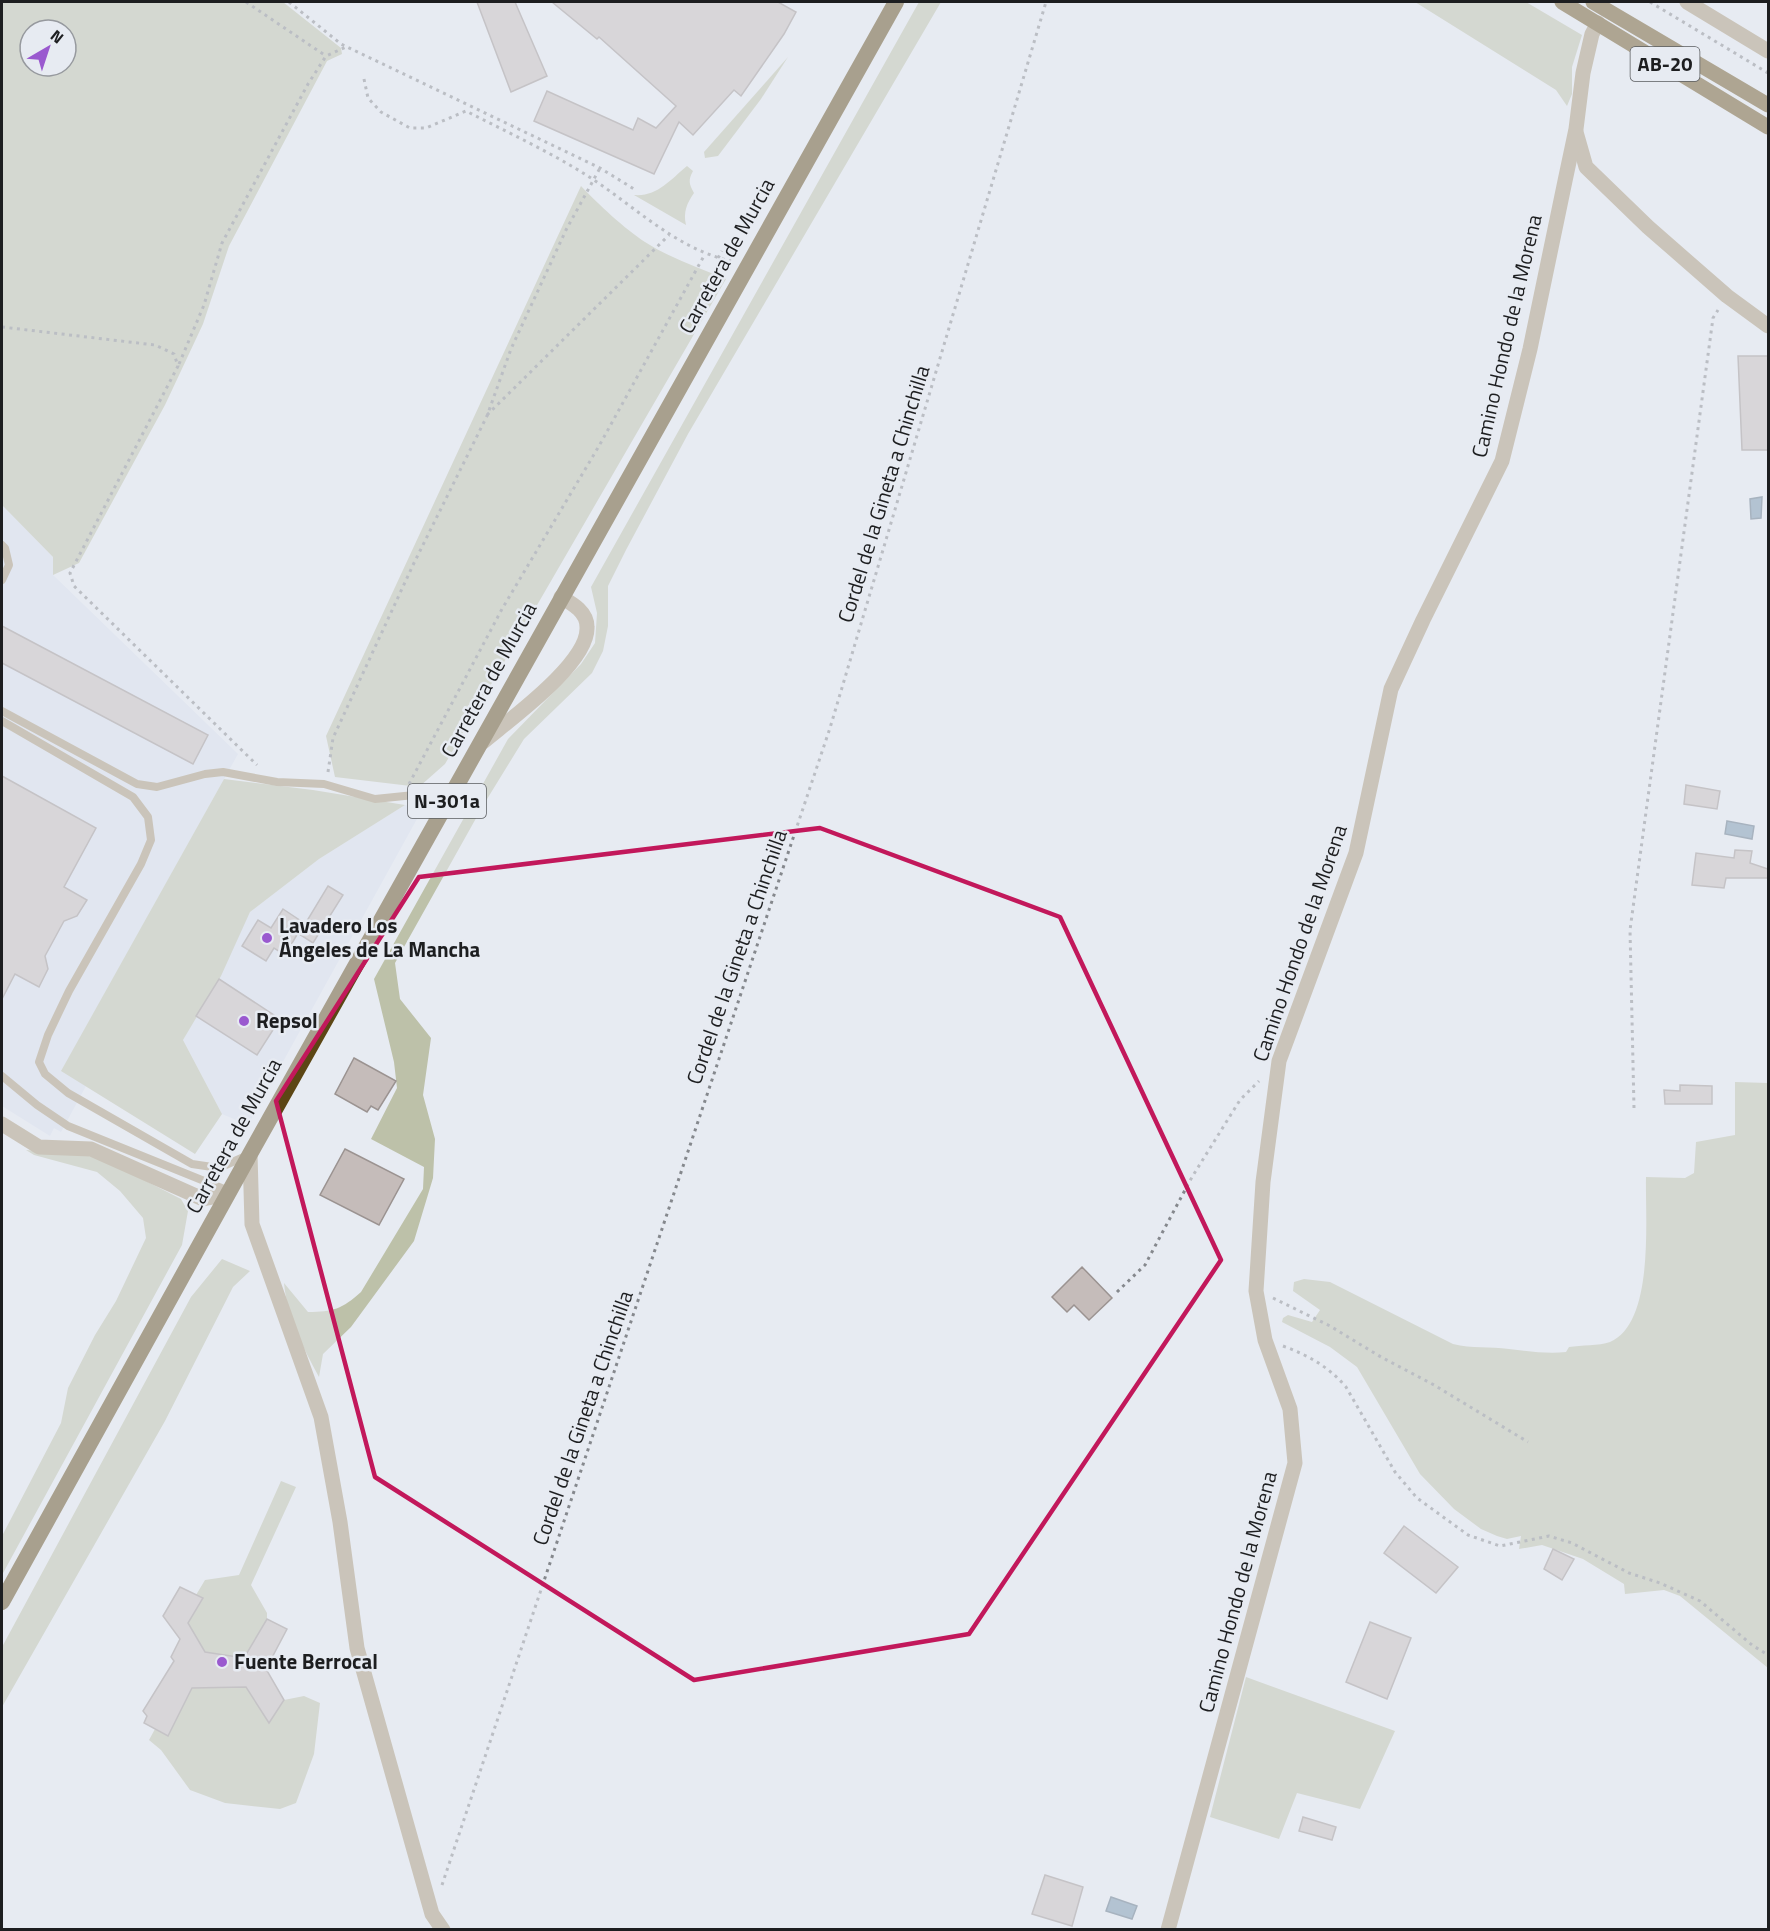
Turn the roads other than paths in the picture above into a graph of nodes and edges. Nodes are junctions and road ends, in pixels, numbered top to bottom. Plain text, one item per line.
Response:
1 (896, 2) edge
2 (1562, 2) edge
3 (1593, 2) edge
4 (1687, 2) edge
5 (1598, 23) junction
6 (1768, 50) edge
7 (1768, 105) edge
8 (1768, 127) edge
9 (1576, 129) junction
10 (1768, 326) edge
11 (2, 545) edge
12 (2, 580) edge
13 (561, 597) junction
14 (2, 711) edge
15 (2, 722) edge
16 (478, 746) junction
17 (456, 786) junction
18 (2, 1076) edge
19 (2, 1124) edge
20 (250, 1154) junction
21 (228, 1192) junction
22 (2, 1602) edge
23 (443, 1929) edge
24 (1168, 1929) edge

1 - 13 highway, Carretera de Murcia / N-301a
2 - 5 main road, AB-20
3 - 7 main road, AB-20
4 - 6 street
5 - 8 main road, AB-20
5 - 9 street, Camino Hondo de la Morena
9 - 10 street
9 - 24 street, Camino Hondo de la Morena
11 - 12 lane
13 - 16 highway, Carretera de Murcia / N-301a
13 - 16 street
14 - 17 lane
15 - 20 lane
16 - 17 highway, Carretera de Murcia / N-301a
17 - 20 highway, Carretera de Murcia / N-301a
18 - 21 lane
19 - 21 street
20 - 21 highway, Carretera de Murcia / N-301a
20 - 23 street
21 - 22 highway, Carretera de Murcia / N-301a

